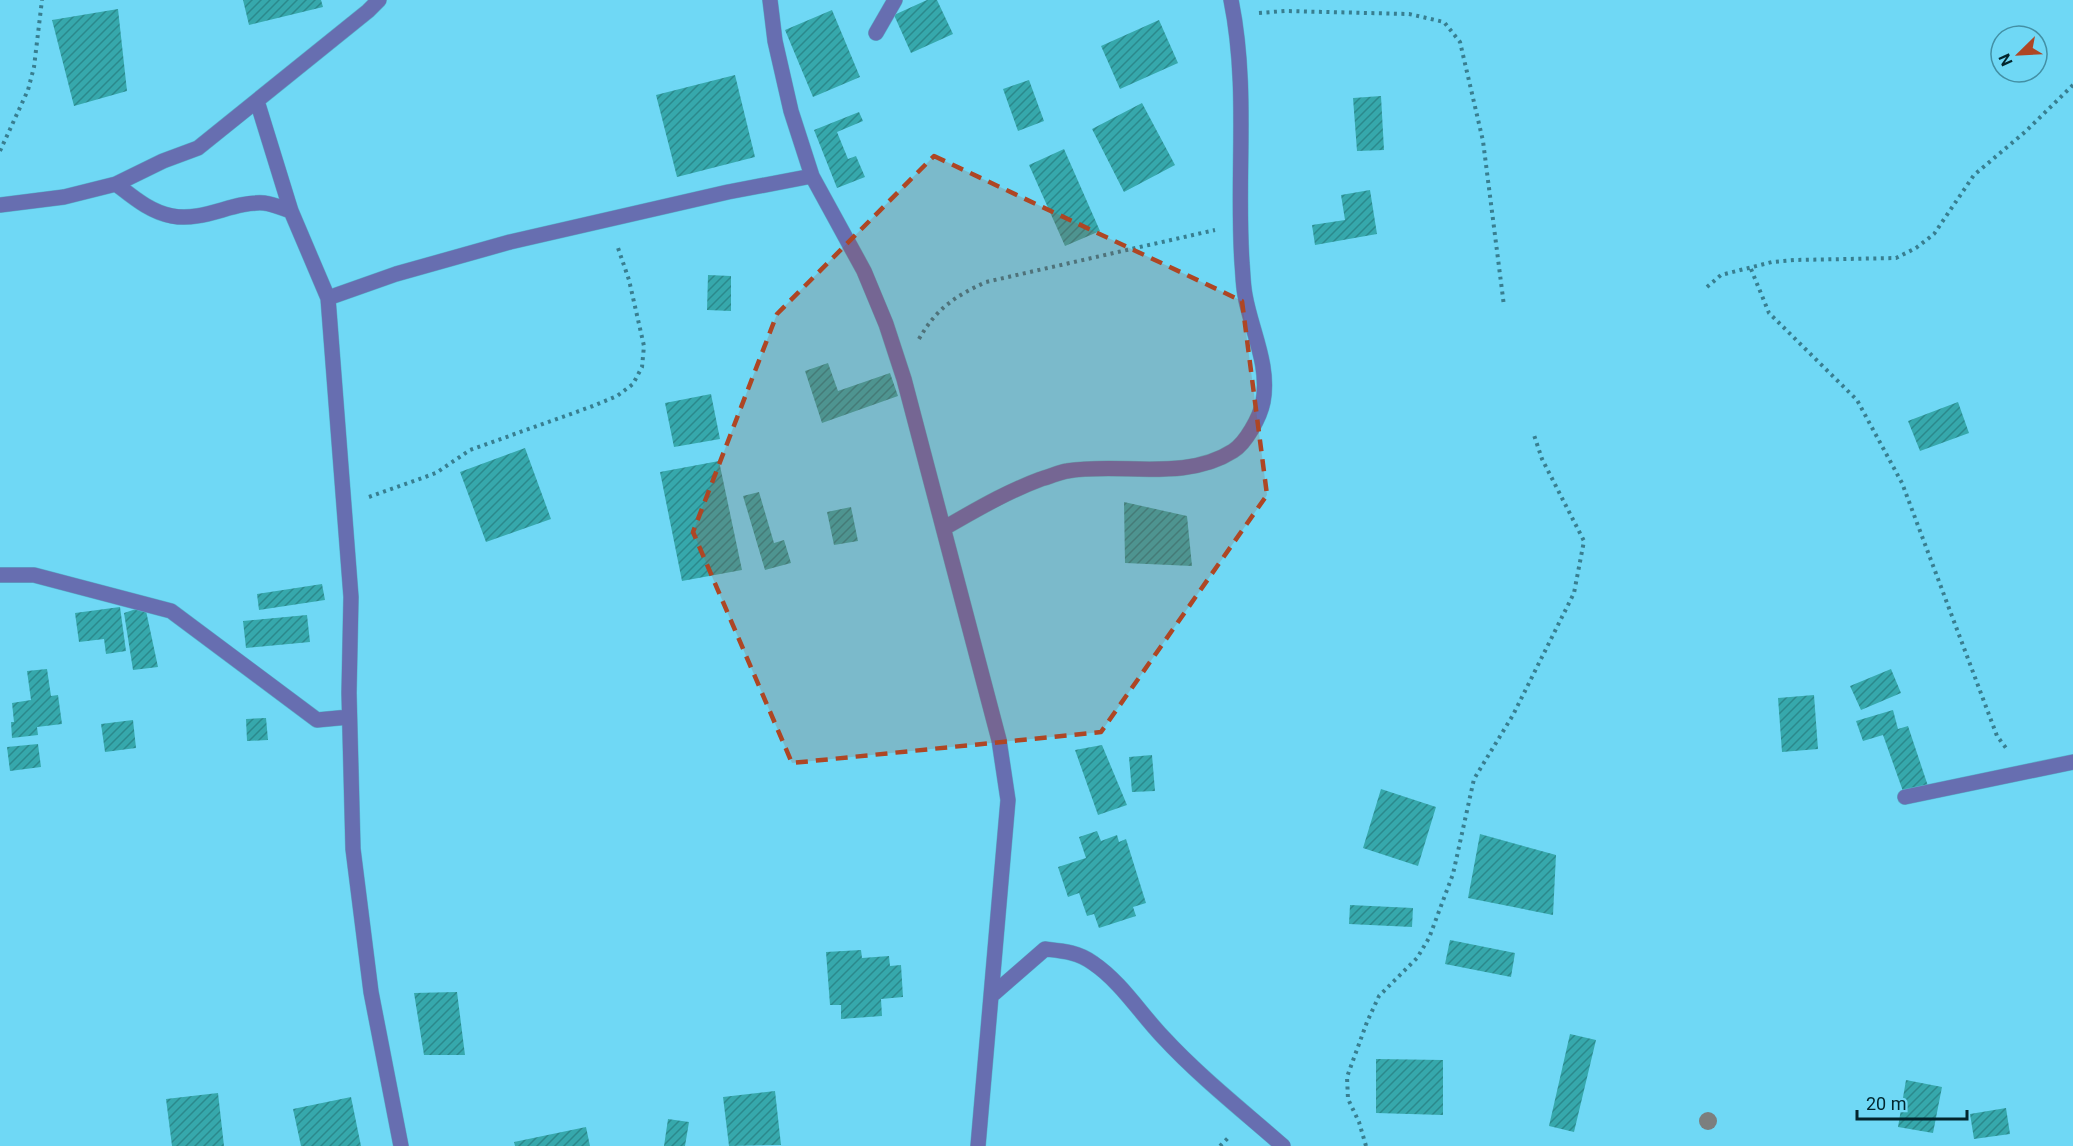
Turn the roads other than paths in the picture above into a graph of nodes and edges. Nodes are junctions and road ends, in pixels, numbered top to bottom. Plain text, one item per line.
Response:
1 (379, 0) edge
2 (770, 0) edge
3 (896, 0) edge
4 (1233, 7) edge
5 (876, 33) dead end
6 (257, 101) junction
7 (812, 176) junction
8 (116, 184) junction
9 (0, 205) edge
10 (291, 211) junction
11 (328, 298) junction
12 (944, 528) junction
13 (0, 575) edge
14 (350, 717) junction
15 (2073, 762) edge
16 (1905, 798) dead end
17 (991, 996) junction
18 (401, 1146) edge
19 (978, 1146) edge
20 (1282, 1146) edge

1 - 6 street
2 - 7 street
3 - 5 street
4 - 12 street
6 - 8 street
6 - 10 street
7 - 11 street
7 - 12 street
8 - 9 street
8 - 10 street
10 - 11 street
11 - 14 street
12 - 17 street
13 - 14 street
14 - 18 street
15 - 16 street
17 - 19 street
17 - 20 street

